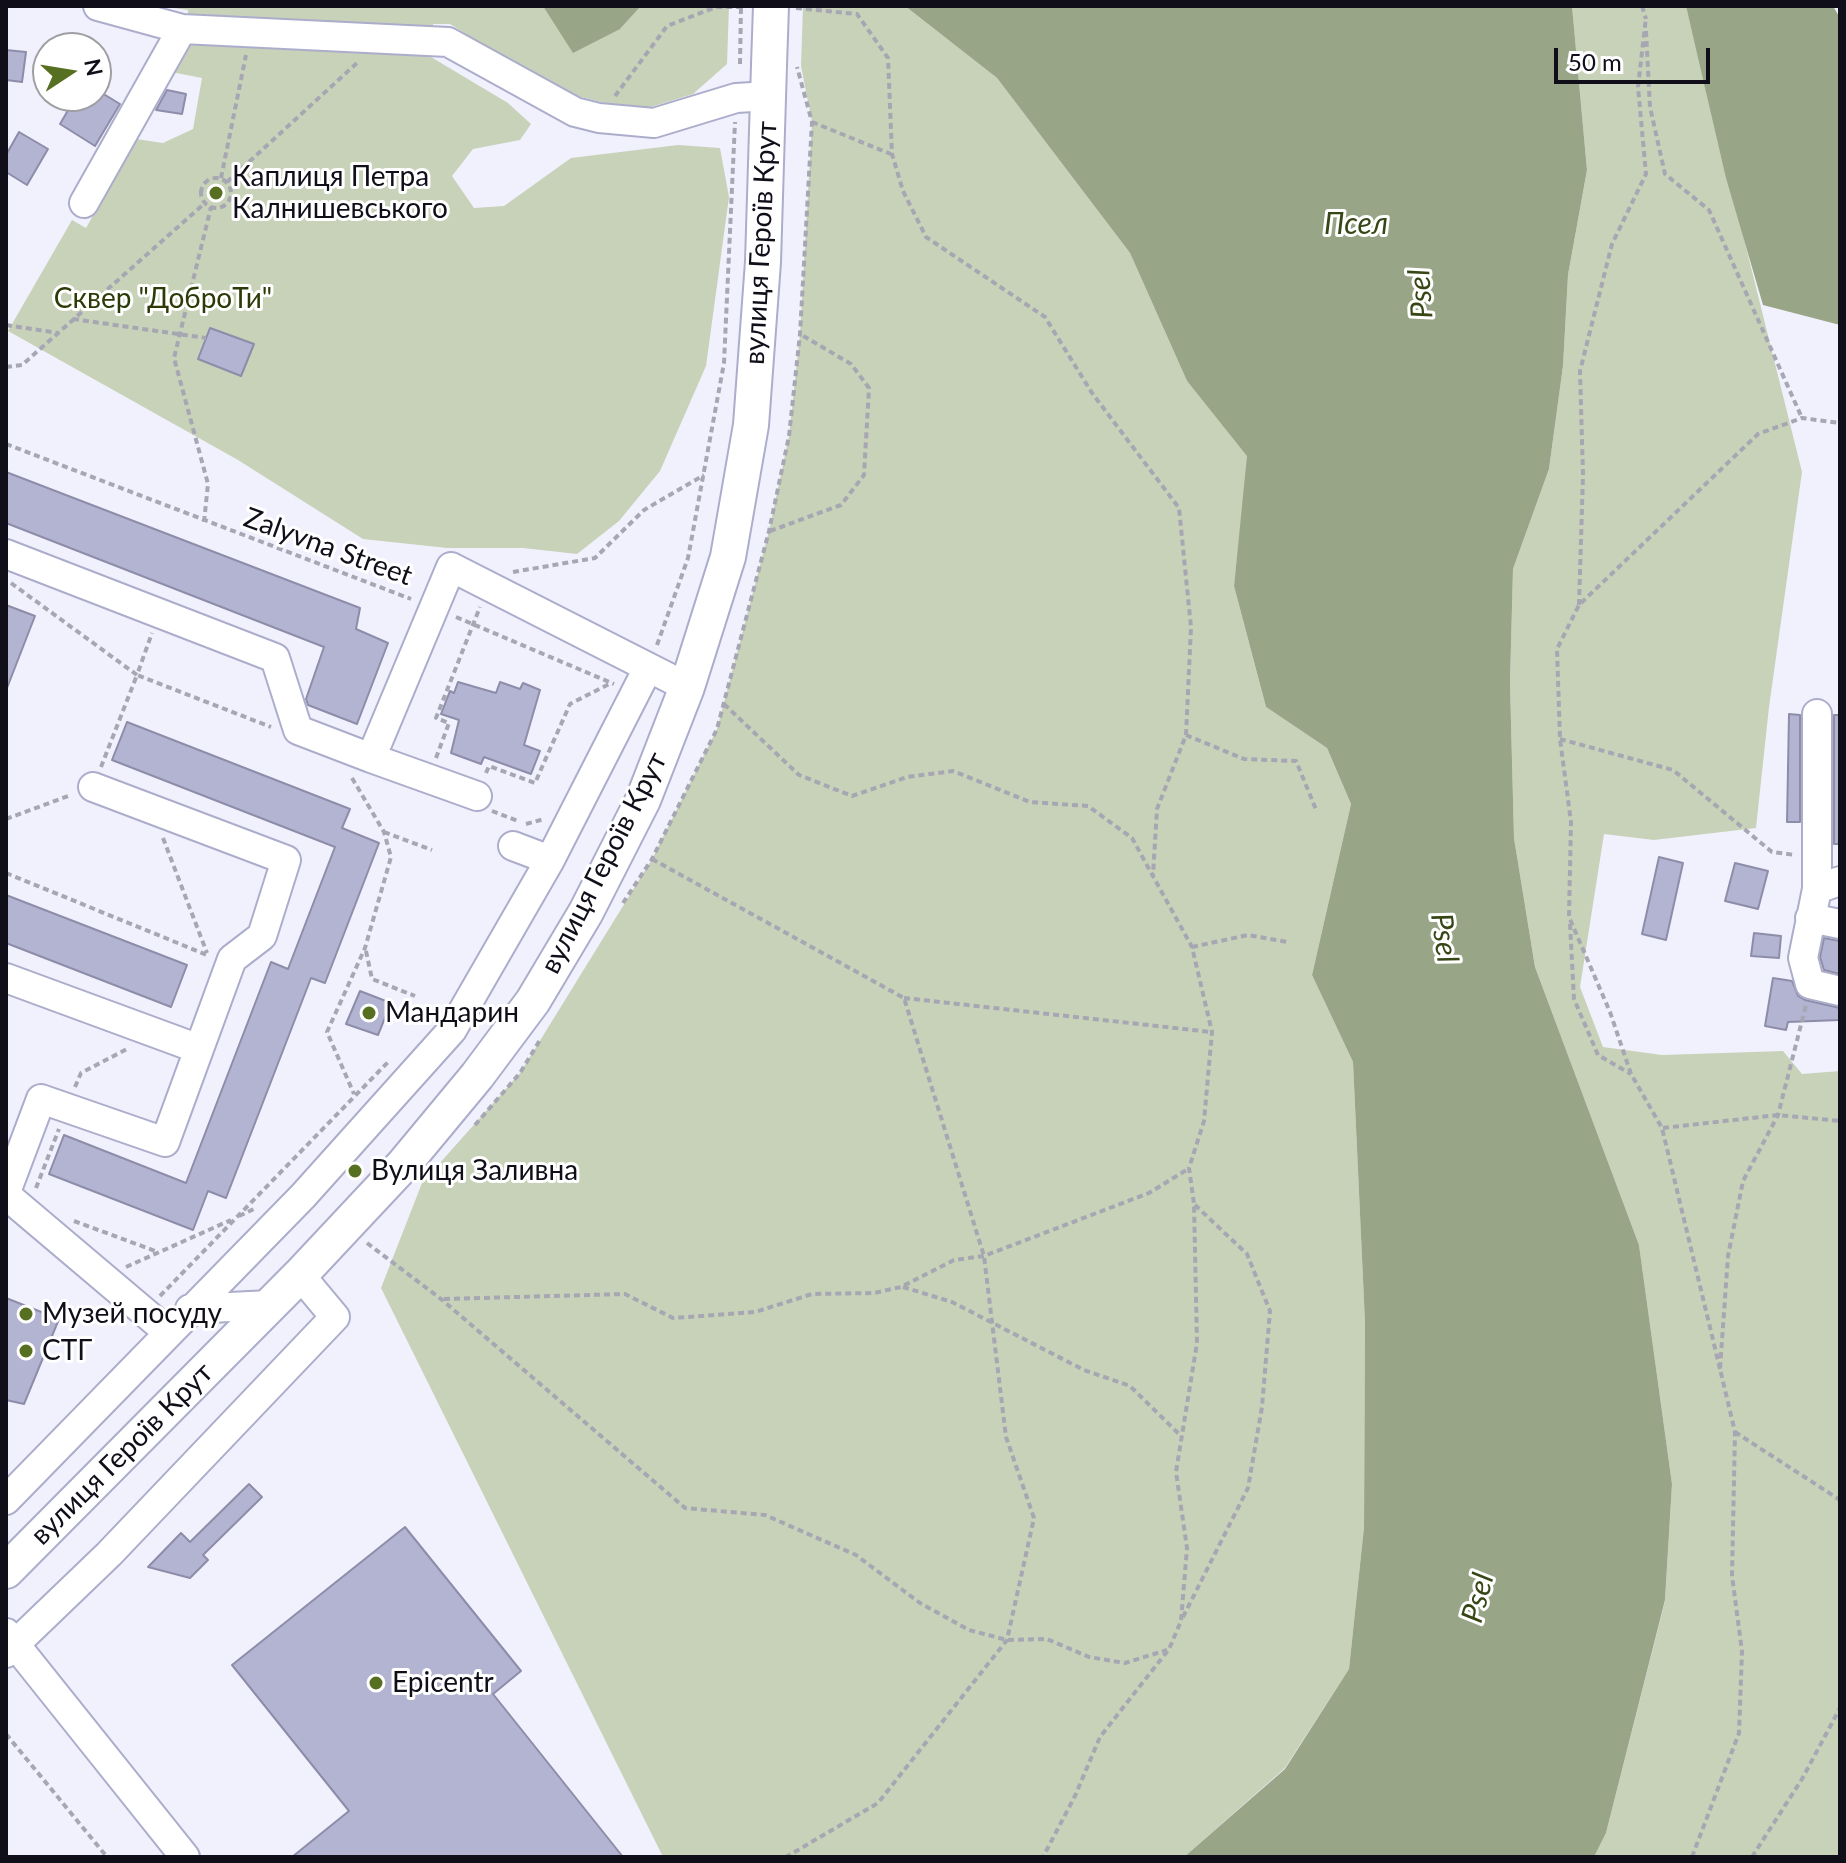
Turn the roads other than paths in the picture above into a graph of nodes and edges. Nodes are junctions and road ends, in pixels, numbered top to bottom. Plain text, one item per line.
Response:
1 (98, 6) edge
2 (763, 7) edge
3 (182, 29) junction
4 (762, 78) junction
5 (84, 203) dead end
6 (6, 554) edge
7 (648, 668) junction
8 (687, 687) junction
9 (1817, 714) dead end
10 (359, 762) junction
11 (93, 787) road end
12 (479, 790) road end
13 (513, 846) dead end
14 (550, 860) junction
15 (1828, 885) edge
16 (1810, 918) junction
17 (1840, 924) edge
18 (6, 978) edge
19 (1840, 991) edge
20 (199, 1049) junction
21 (13, 1200) edge
22 (300, 1275) junction
23 (270, 1305) junction
24 (190, 1309) junction
25 (168, 1332) junction
26 (6, 1500) edge
27 (6, 1571) edge
28 (9, 1644) edge
29 (185, 1857) edge

1 - 3 street
2 - 4 main road, вулиця Героїв Крут, bridge
3 - 4 street
3 - 5 street
4 - 8 main road, вулиця Героїв Крут
6 - 10 street
7 - 8 street
7 - 10 street
7 - 14 street
8 - 22 main road, вулиця Героїв Крут
9 - 15 street
10 - 12 street
11 - 20 street
13 - 14 street
14 - 24 street
15 - 16 street
16 - 17 street
16 - 19 street
18 - 20 street
20 - 21 street
21 - 25 street
22 - 23 main road, вулиця Героїв Крут
22 - 28 street
23 - 24 street
23 - 27 main road, вулиця Героїв Крут
24 - 25 street
25 - 26 street
28 - 29 street

